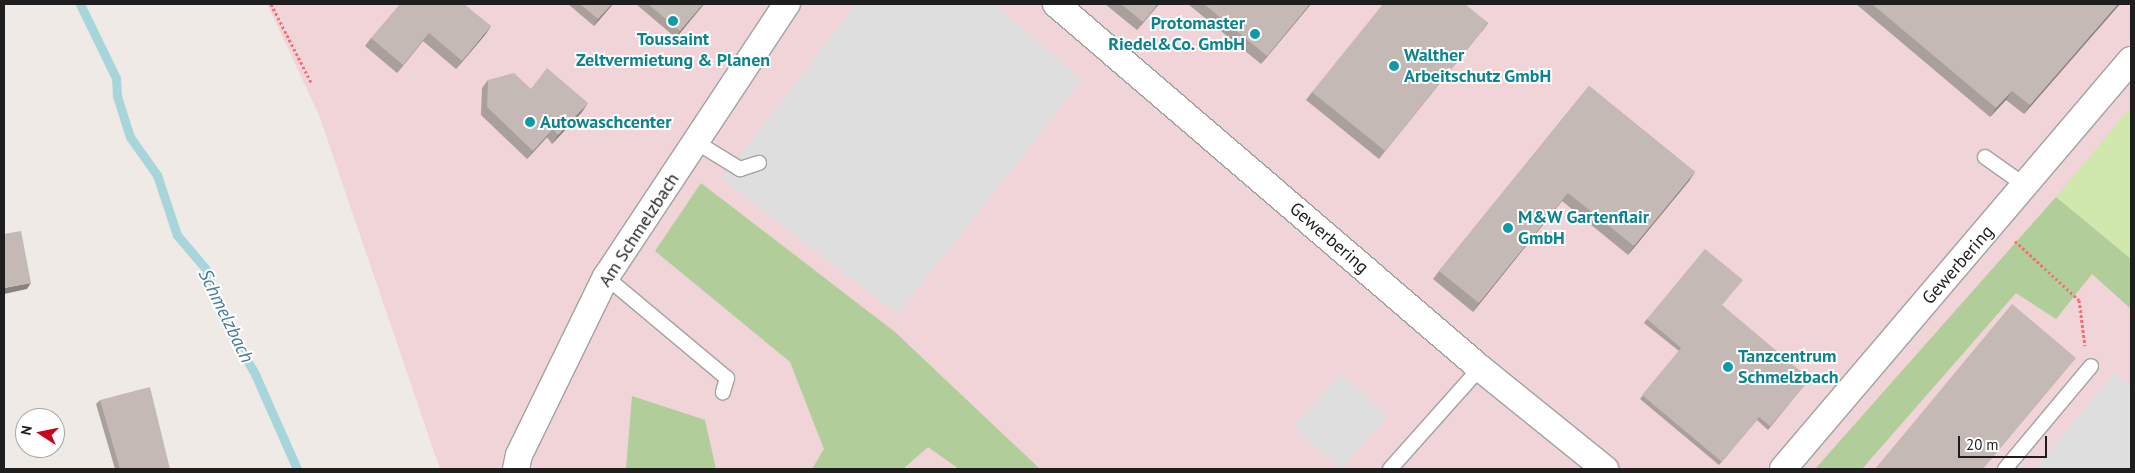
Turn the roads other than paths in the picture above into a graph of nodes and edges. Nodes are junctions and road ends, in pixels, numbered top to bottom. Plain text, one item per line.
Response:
1 (787, 4) edge
2 (1056, 4) edge
3 (2131, 60) edge
4 (696, 142) junction
5 (1985, 156) dead end
6 (759, 163) dead end
7 (2026, 186) junction
8 (606, 277) junction
9 (2091, 366) road end
10 (1480, 368) junction
11 (723, 392) dead end
12 (516, 469) edge
13 (1390, 469) edge
14 (1605, 469) edge
15 (1783, 469) edge
16 (2005, 469) edge

1 - 4 street, Am Schmelzbach
2 - 10 street, Gewerbering
3 - 7 street, Gewerbering
4 - 6 lane
4 - 8 street, Am Schmelzbach
5 - 7 lane
7 - 15 street, Gewerbering
8 - 11 lane
8 - 12 street, Am Schmelzbach
9 - 16 lane
10 - 13 lane
10 - 14 street, Gewerbering

